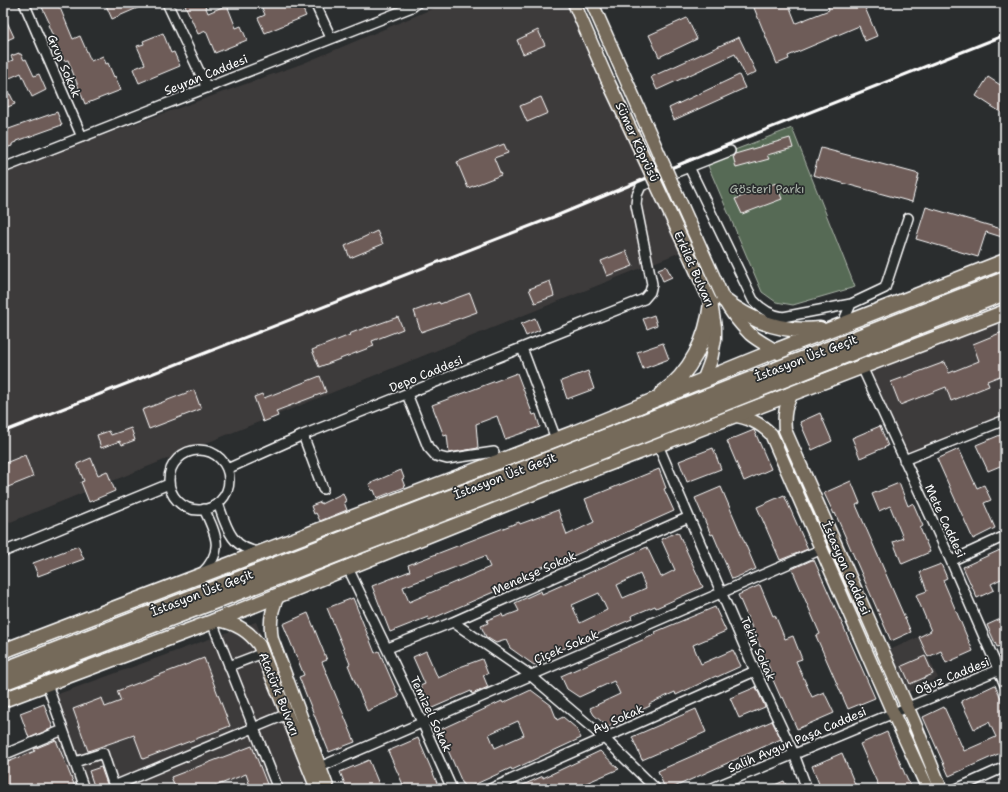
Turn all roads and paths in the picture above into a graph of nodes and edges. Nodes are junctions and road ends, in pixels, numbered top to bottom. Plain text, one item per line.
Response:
1 (24, 3) edge
2 (168, 3) edge
3 (315, 3) edge
4 (417, 3) edge
5 (574, 3) edge
6 (592, 3) edge
7 (332, 38) junction
8 (207, 88) junction
9 (82, 138) junction
10 (730, 151) dead end
11 (690, 167) junction
12 (3, 168) edge
13 (678, 197) joint
14 (666, 205) joint
15 (908, 218) dead end
16 (1005, 261) edge
17 (1005, 279) edge
18 (1005, 293) edge
19 (718, 302) junction
20 (851, 304) junction
21 (1005, 312) edge
22 (842, 325) junction
23 (522, 348) junction
24 (775, 351) junction
25 (862, 367) junction
26 (703, 381) junction
27 (407, 394) junction
28 (791, 394) junction
29 (641, 406) junction
30 (736, 416) junction
31 (1005, 420) edge
32 (303, 435) junction
33 (556, 440) junction
34 (658, 445) junction
35 (494, 452) dead end
36 (904, 460) junction
37 (227, 469) junction
38 (169, 484) junction
39 (323, 489) dead end
40 (218, 503) junction
41 (204, 509) junction
42 (689, 517) junction
43 (1005, 536) edge
44 (304, 537) junction
45 (822, 549) junction
46 (3, 552) edge
47 (264, 552) junction
48 (951, 561) junction
49 (348, 568) junction
50 (326, 577) junction
51 (196, 578) junction
52 (720, 593) junction
53 (153, 594) junction
54 (278, 596) junction
55 (215, 621) junction
56 (453, 622) junction
57 (168, 639) junction
58 (388, 648) junction
59 (3, 651) edge
60 (263, 653) junction
61 (229, 666) junction
62 (1002, 669) edge
63 (3, 670) edge
64 (755, 671) junction
65 (530, 675) junction
66 (3, 683) edge
67 (47, 684) junction
68 (1005, 685) edge
69 (3, 700) edge
70 (908, 707) junction
71 (893, 712) junction
72 (287, 714) junction
73 (422, 722) junction
74 (254, 728) junction
75 (63, 730) junction
76 (604, 738) junction
77 (794, 754) junction
78 (3, 755) edge
79 (75, 762) junction
80 (320, 767) junction
81 (1005, 767) edge
82 (115, 787) edge
83 (84, 789) edge
84 (278, 789) edge
85 (317, 789) edge
86 (328, 789) edge
87 (452, 789) edge
88 (490, 789) edge
89 (656, 789) edge
90 (710, 789) edge
91 (807, 789) edge
92 (928, 789) edge
93 (941, 789) edge
94 (956, 789) edge

1 - 9 street, Grup Sokak
2 - 8 street
3 - 7 street
4 - 7 street, Seyran Caddesi
5 - 14 main road, Sümer Köprüsü, bridge
6 - 13 main road, Sümer Köprüsü, bridge
7 - 8 street, Seyran Caddesi
8 - 9 street, Seyran Caddesi
9 - 12 street, Seyran Caddesi
10 - 11 street
11 - 20 street
11 - 23 street, Depo Caddesi
13 - 19 main road, Erkilet Bulvarı
14 - 19 main road, Erkilet Bulvarı
15 - 20 street
16 - 22 highway
17 - 63 highway, İstasyon Üst Geçit, bridge
18 - 66 highway, İstasyon Üst Geçit, bridge
19 - 22 highway
19 - 24 main road, Erkilet Bulvarı
19 - 26 main road, Erkilet Bulvarı
19 - 29 highway
20 - 22 street
21 - 25 highway
22 - 24 highway
23 - 27 street, Depo Caddesi
23 - 33 street
24 - 26 highway
24 - 28 main road, İstasyon Caddesi
25 - 28 highway
25 - 36 street, Mete Caddesi
26 - 29 highway
26 - 30 main road, İstasyon Caddesi
27 - 32 street, Depo Caddesi
27 - 35 street
28 - 30 highway
28 - 70 main road, İstasyon Caddesi
29 - 33 highway
30 - 34 highway
30 - 45 main road, İstasyon Caddesi
31 - 36 street
32 - 37 street, Depo Caddesi
32 - 39 street
33 - 44 highway
34 - 42 street, Tekin Sokak
34 - 49 highway
36 - 48 street, Mete Caddesi
37 - 38 street
37 - 40 street
38 - 41 street
38 - 46 street
40 - 41 street
40 - 47 street
41 - 51 street
42 - 52 street, Tekin Sokak
42 - 56 street, Menekşe Sokak
43 - 48 street
44 - 47 highway
44 - 50 highway
45 - 52 street, Çiçek Sokak
45 - 71 main road, İstasyon Caddesi
47 - 51 highway
47 - 54 highway
48 - 62 street, Mete Caddesi
49 - 50 highway
49 - 58 street, Temizel Sokak
50 - 54 highway
51 - 53 highway
51 - 55 highway
52 - 64 street, Tekin Sokak
52 - 65 street, Çiçek Sokak
53 - 57 highway
53 - 59 highway
54 - 55 highway
54 - 80 main road, Atatürk Bulvarı
55 - 57 highway
55 - 60 main road, Atatürk Bulvarı
55 - 61 street
56 - 58 street, Menekşe Sokak
56 - 65 street
57 - 67 highway
58 - 73 street, Temizel Sokak
60 - 61 street
60 - 72 main road, Atatürk Bulvarı
61 - 74 street
62 - 68 street, Mete Caddesi
62 - 70 street, Oğuz Caddesi
64 - 76 street, Ay Sokak
64 - 77 street, Tekin Sokak
65 - 73 street, Çiçek Sokak
65 - 76 street
67 - 69 highway
67 - 75 street
70 - 71 street, Oğuz Caddesi
70 - 93 main road, İstasyon Caddesi
71 - 77 street, Salih Avgun Paşa Caddesi
71 - 92 main road, İstasyon Caddesi
72 - 74 street
72 - 85 main road, Atatürk Bulvarı
73 - 80 street, Çiçek Sokak
73 - 87 street, Temizel Sokak
74 - 82 street
74 - 84 street
75 - 78 street
75 - 79 street
76 - 88 street, Ay Sokak
76 - 89 street
77 - 90 street, Salih Avgun Paşa Caddesi
77 - 91 street, Tekin Sokak
79 - 82 street
79 - 83 street
80 - 86 main road, Atatürk Bulvarı
81 - 94 street

